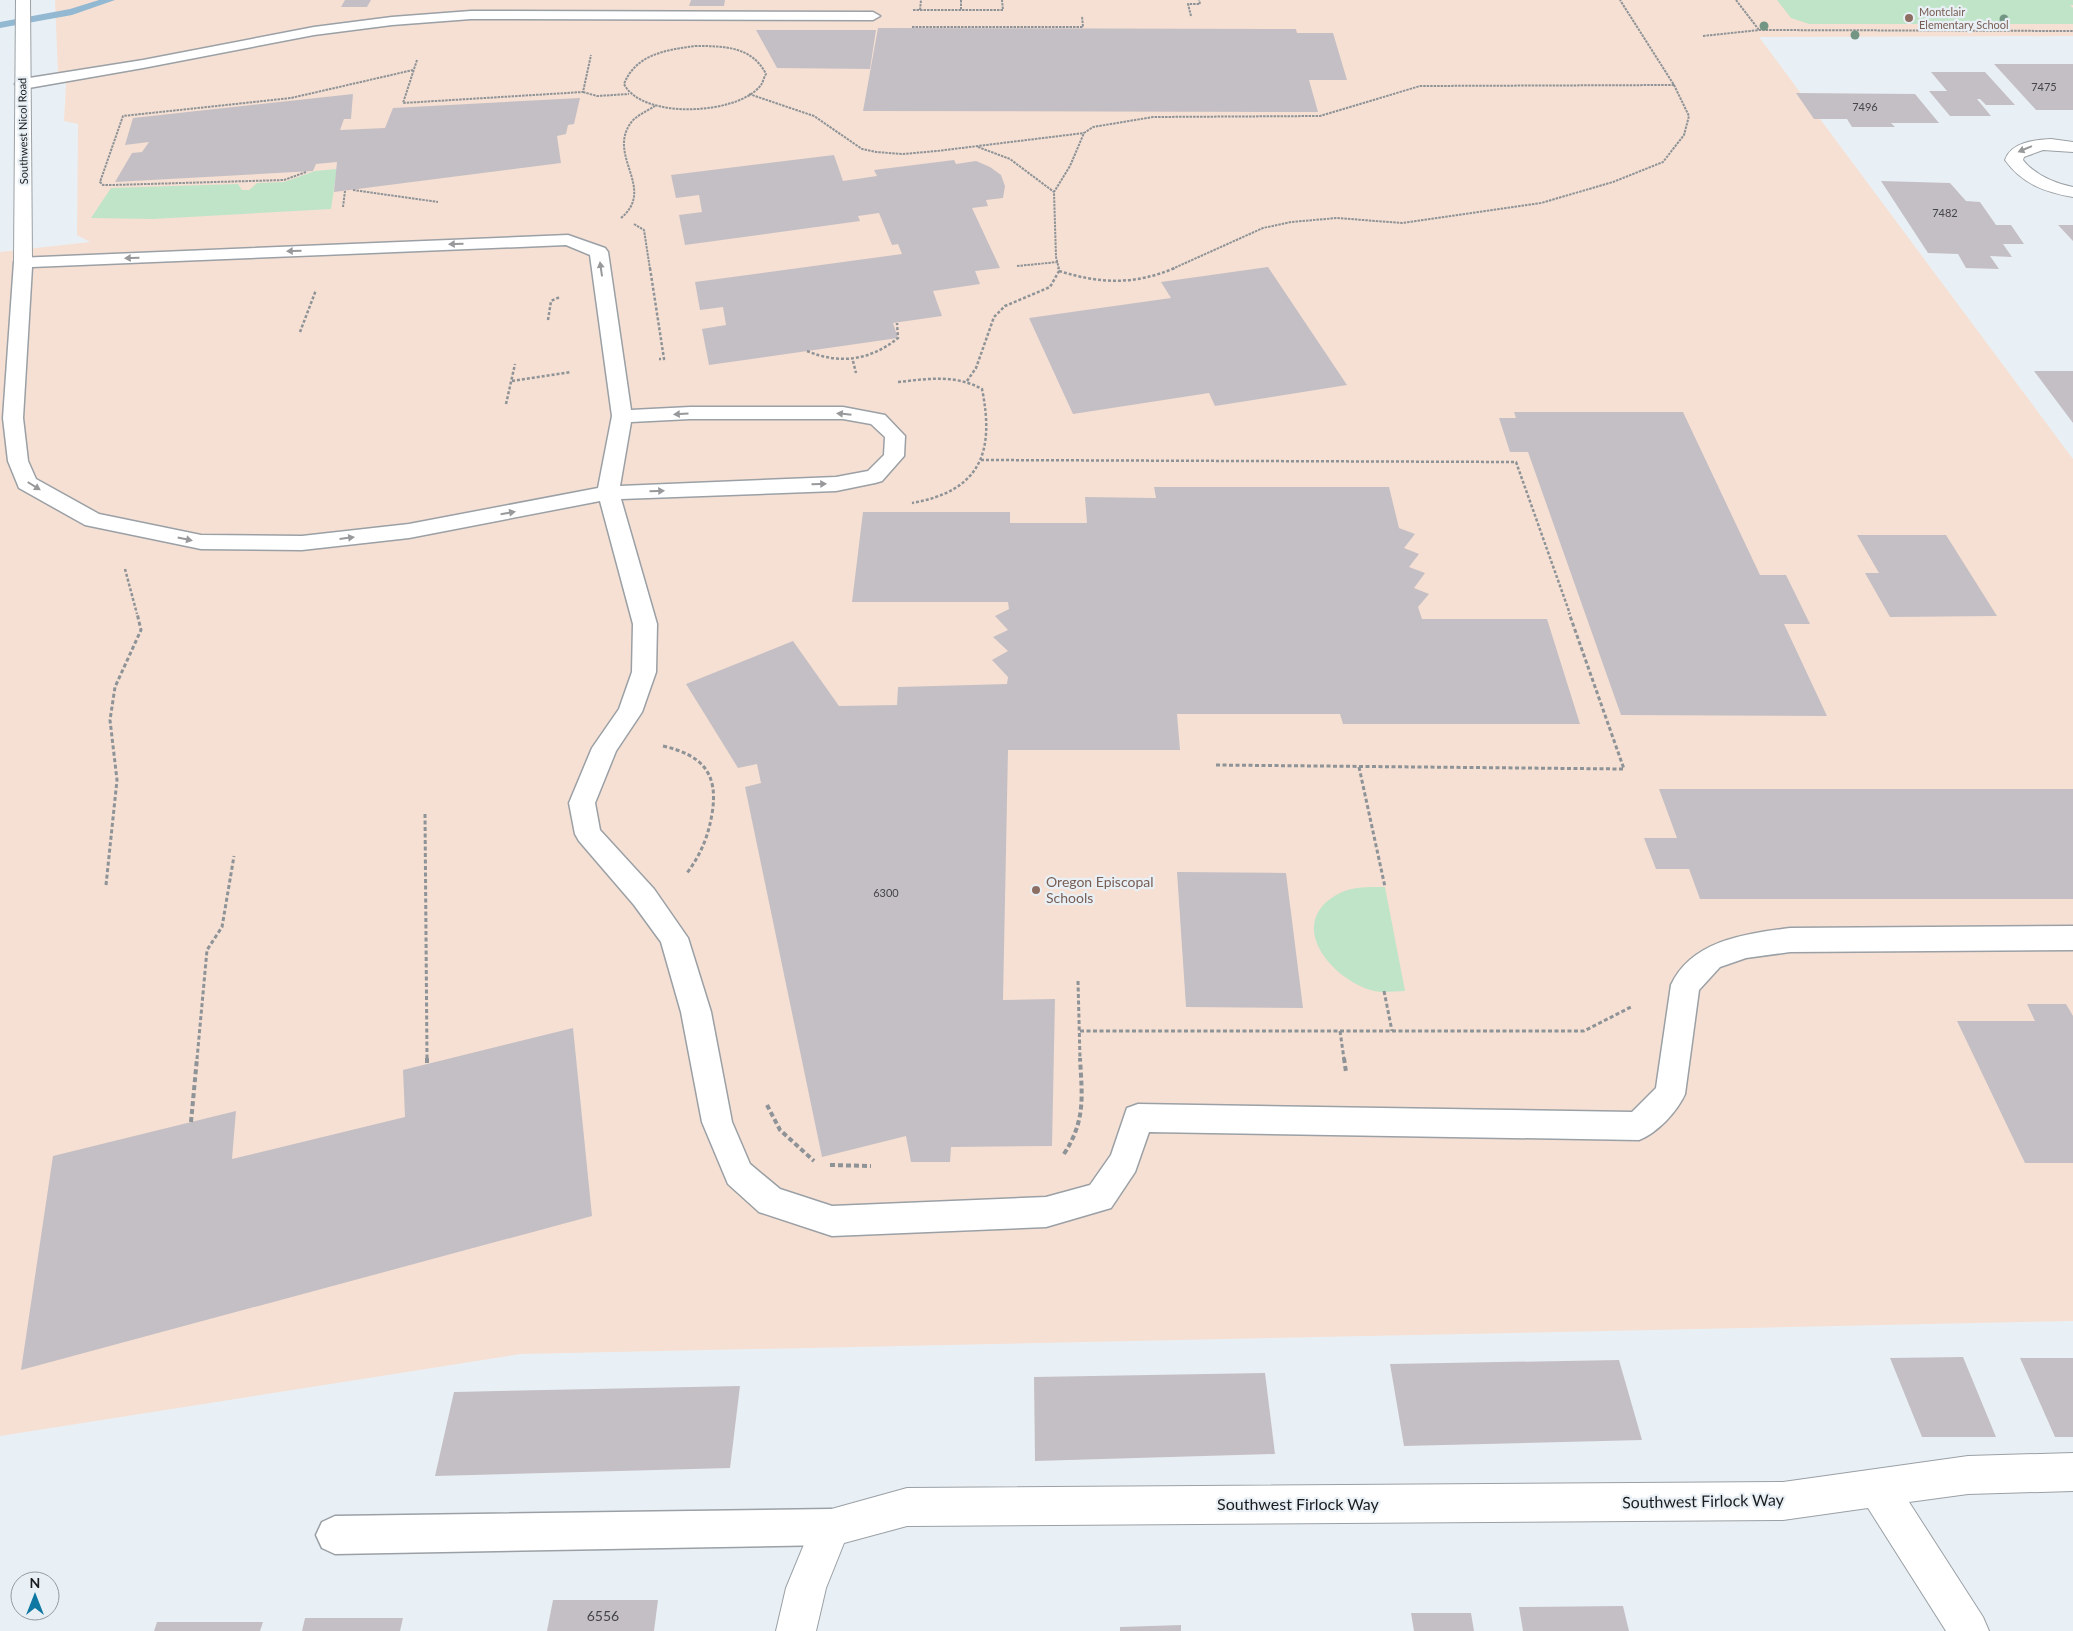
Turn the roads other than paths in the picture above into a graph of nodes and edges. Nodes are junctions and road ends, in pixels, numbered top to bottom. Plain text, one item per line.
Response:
1 (24, 0) edge
2 (873, 16) dead end
3 (22, 84) junction
4 (2073, 148) edge
5 (2073, 192) edge
6 (23, 262) junction
7 (622, 416) junction
8 (608, 493) junction
9 (2073, 938) edge
10 (2073, 1472) edge
11 (1877, 1488) junction
12 (831, 1527) junction
13 (334, 1535) dead end
14 (796, 1631) edge
15 (1969, 1631) edge

1 - 3 street, Southwest Nicol Road
2 - 3 lane
3 - 6 street, Southwest Nicol Road
4 -> 5 street
7 -> 6 lane
6 -> 8 lane
7 - 8 lane
8 -> 7 lane
8 - 9 lane
10 - 11 street, Southwest Firlock Way
11 - 12 street, Southwest Firlock Way
11 - 15 street
12 - 13 lane
12 - 14 street

